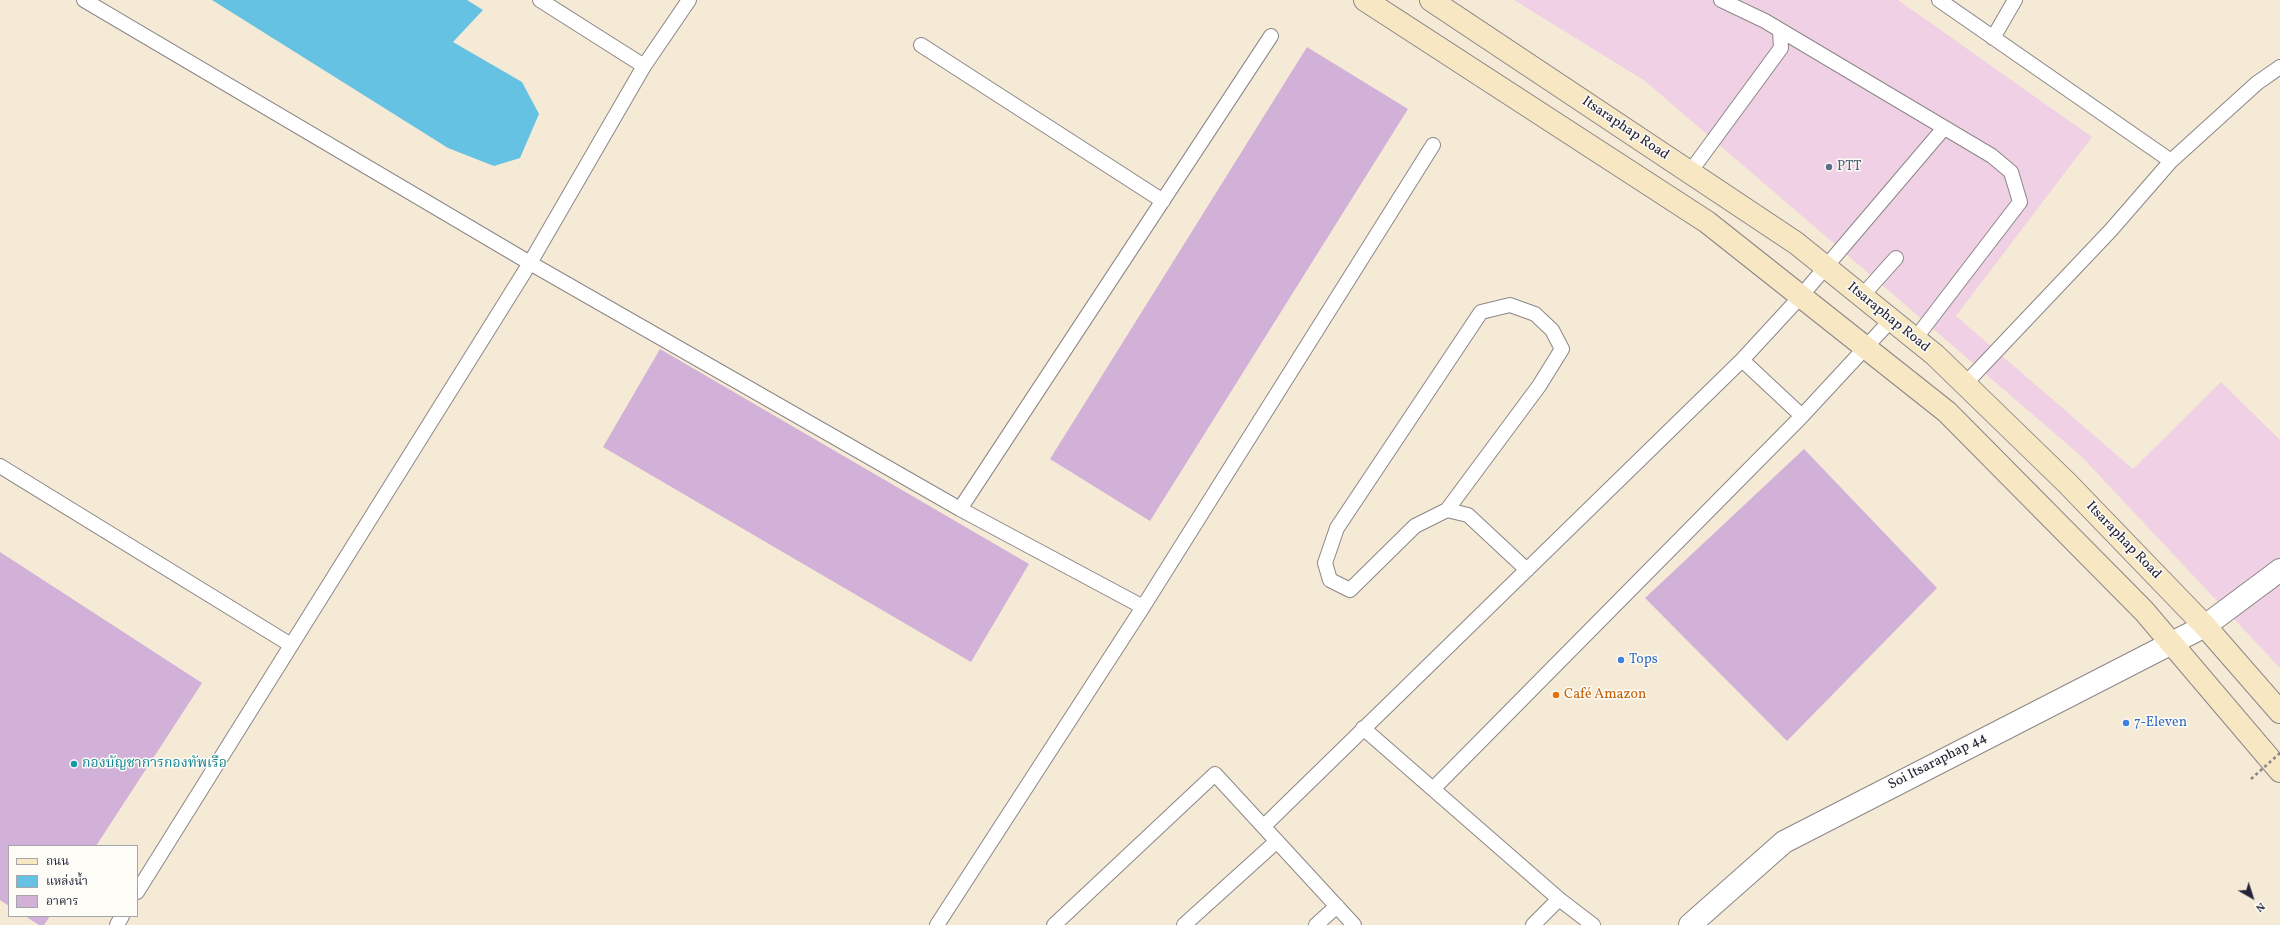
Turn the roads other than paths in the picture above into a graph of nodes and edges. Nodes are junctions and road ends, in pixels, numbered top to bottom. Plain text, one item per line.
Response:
1 (84, 0) edge
2 (540, 0) edge
3 (689, 0) edge
4 (1365, 0) edge
5 (1431, 0) edge
6 (1721, 0) edge
7 (1939, 0) edge
8 (2015, 0) edge
9 (1780, 30) junction
10 (1271, 36) dead end
11 (1993, 38) junction
12 (922, 45) dead end
13 (644, 66) junction
14 (2280, 66) edge
15 (1944, 128) junction
16 (1433, 145) dead end
17 (2171, 161) junction
18 (1690, 172) junction
19 (1163, 201) junction
20 (1896, 258) dead end
21 (530, 263) junction
22 (1826, 267) junction
23 (1801, 296) junction
24 (1862, 296) junction
25 (1891, 320) junction
26 (1915, 339) junction
27 (1866, 348) junction
28 (1742, 360) junction
29 (1965, 384) junction
30 (1802, 416) junction
31 (0, 466) edge
32 (960, 509) junction
33 (1447, 510) junction
34 (1527, 570) junction
35 (2280, 570) edge
36 (1143, 607) junction
37 (2205, 626) junction
38 (2173, 644) junction
39 (291, 645) junction
40 (2280, 712) edge
41 (1363, 728) junction
42 (2280, 772) edge
43 (1433, 789) junction
44 (1264, 826) junction
45 (1277, 841) junction
46 (138, 890) edge
47 (1559, 899) junction
48 (1337, 906) junction
49 (937, 925) edge
50 (1054, 925) edge
51 (1184, 925) edge
52 (1316, 925) edge
53 (1354, 925) edge
54 (1533, 925) edge
55 (1593, 925) edge
56 (1690, 925) edge

1 - 21 lane
2 - 13 lane
3 - 13 lane
4 - 23 main road
5 - 18 main road, Itsaraphap Road
6 - 9 lane
7 - 11 lane
8 - 11 lane
9 - 15 lane
9 - 18 lane
10 - 19 lane
11 - 17 lane
12 - 19 lane
13 - 21 lane
14 - 17 lane
15 - 22 lane
15 - 26 lane
16 - 36 lane
17 - 29 lane
18 - 22 main road, Itsaraphap Road
19 - 32 lane
20 - 24 lane
21 - 32 lane
21 - 39 lane
22 - 23 lane
22 - 24 main road, Itsaraphap Road
23 - 27 main road
23 - 28 lane
24 - 25 main road, Itsaraphap Road
25 - 26 main road, Itsaraphap Road
25 - 27 lane
26 - 29 main road, Itsaraphap Road
27 - 30 lane
27 - 38 main road
28 - 30 lane
28 - 34 lane
29 - 37 main road, Itsaraphap Road
30 - 43 lane
31 - 39 lane
32 - 36 lane
33 - 33 lane
33 - 34 lane
34 - 41 lane
35 - 37 street, Soi Itsaraphap 44
36 - 49 lane
37 - 38 street, Soi Itsaraphap 44
37 - 40 main road, Itsaraphap Road
38 - 42 main road
38 - 56 street, Soi Itsaraphap 44
39 - 46 lane
41 - 43 lane
41 - 44 lane
43 - 47 lane
44 - 45 lane
44 - 50 lane
45 - 48 lane
45 - 51 lane
47 - 54 lane
47 - 55 lane
48 - 52 lane
48 - 53 lane

